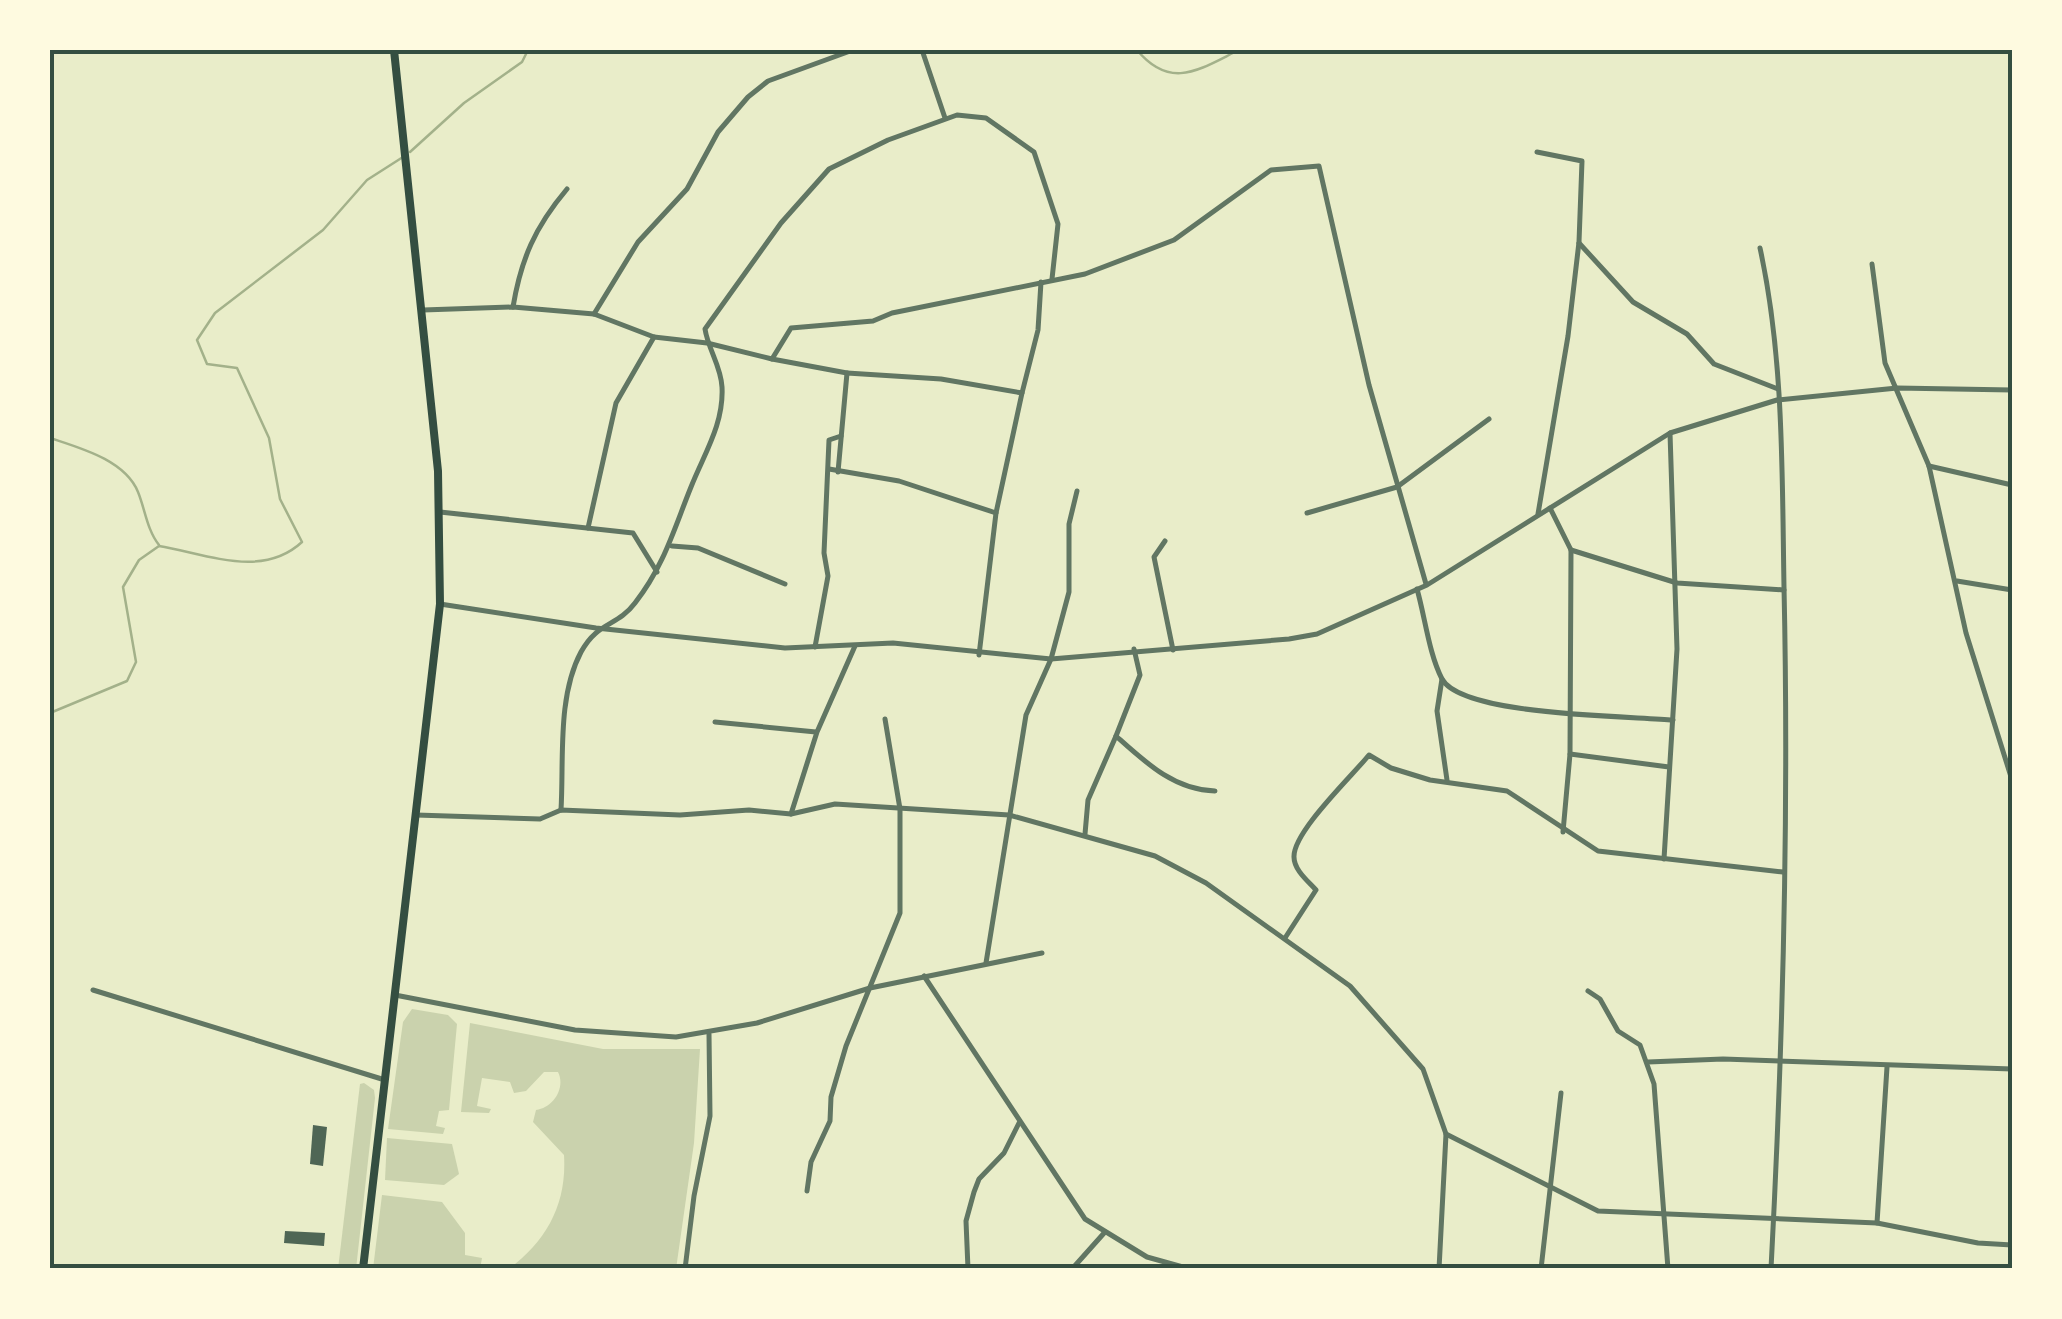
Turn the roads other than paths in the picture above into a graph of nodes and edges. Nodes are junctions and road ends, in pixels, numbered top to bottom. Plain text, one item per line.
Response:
1 (394, 50) edge
2 (853, 50) edge
3 (922, 50) edge
4 (945, 118) junction
5 (1537, 152) dead end
6 (567, 189) dead end
7 (1579, 242) junction
8 (1760, 248) dead end
9 (1872, 264) dead end
10 (1052, 279) junction
11 (1041, 282) junction
12 (513, 308) junction
13 (420, 310) junction
14 (594, 314) junction
15 (654, 337) junction
16 (707, 343) junction
17 (772, 359) junction
18 (847, 373) junction
19 (1897, 388) junction
20 (1778, 389) junction
21 (2012, 391) edge
22 (1022, 392) junction
23 (1777, 400) junction
24 (1489, 419) dead end
25 (1670, 433) junction
26 (842, 436) junction
27 (1929, 466) junction
28 (829, 469) junction
29 (838, 472) junction
30 (2012, 485) edge
31 (1398, 487) junction
32 (1077, 490) dead end
33 (1550, 508) junction
34 (440, 512) junction
35 (996, 512) junction
36 (1306, 513) dead end
37 (1538, 515) junction
38 (588, 528) junction
39 (1166, 541) dead end
40 (672, 546) junction
41 (1571, 550) junction
42 (657, 572) junction
43 (1957, 580) junction
44 (1677, 583) junction
45 (785, 584) dead end
46 (1426, 585) junction
47 (1417, 589) junction
48 (1784, 590) junction
49 (2012, 590) edge
50 (440, 604) junction
51 (596, 628) junction
52 (855, 646) junction
53 (815, 647) junction
54 (1134, 649) junction
55 (1173, 650) junction
56 (979, 655) junction
57 (1051, 659) junction
58 (1442, 680) junction
59 (1570, 712) junction
60 (885, 719) dead end
61 (1674, 720) junction
62 (715, 722) dead end
63 (817, 732) junction
64 (1116, 736) junction
65 (1570, 754) junction
66 (1670, 767) junction
67 (2012, 780) edge
68 (1448, 781) junction
69 (1215, 792) dead end
70 (900, 809) junction
71 (561, 810) junction
72 (416, 814) junction
73 (791, 814) junction
74 (1009, 816) junction
75 (1563, 832) junction
76 (1085, 834) junction
77 (1664, 858) junction
78 (1784, 872) junction
79 (1285, 938) junction
80 (1042, 953) dead end
81 (986, 962) junction
82 (924, 976) junction
83 (870, 988) junction
84 (93, 990) dead end
85 (1588, 991) dead end
86 (395, 995) junction
87 (709, 1034) junction
88 (1648, 1062) junction
89 (1780, 1064) junction
90 (1887, 1067) junction
91 (2012, 1069) edge
92 (385, 1080) junction
93 (1561, 1093) dead end
94 (1019, 1122) junction
95 (1446, 1134) junction
96 (1548, 1184) junction
97 (807, 1191) dead end
98 (1662, 1214) junction
99 (1773, 1222) junction
100 (1878, 1223) junction
101 (1105, 1232) junction
102 (2012, 1245) edge
103 (363, 1269) edge
104 (685, 1269) edge
105 (968, 1269) edge
106 (1072, 1269) edge
107 (1190, 1269) edge
108 (1439, 1269) edge
109 (1541, 1269) edge
110 (1668, 1269) edge
111 (1771, 1269) edge

1 - 13 highway
2 - 14 street
3 - 4 street
4 - 10 street
4 - 16 street
5 - 7 street
6 - 12 street
7 - 20 street
7 - 37 street
8 - 20 street
9 - 19 street
10 - 11 street
10 - 31 street
11 - 17 street
11 - 22 street
12 - 13 street
12 - 14 street
13 - 34 highway
14 - 15 street
15 - 16 street
15 - 38 street
16 - 17 street
16 - 40 street
17 - 18 street
18 - 22 street
18 - 26 street
19 - 21 street
19 - 23 street
19 - 27 street
20 - 23 street
22 - 35 street
23 - 25 street
23 - 48 street
24 - 31 street
25 - 33 street
25 - 44 street
26 - 28 street
26 - 29 street
27 - 30 street
27 - 43 street
28 - 29 street
28 - 53 street
29 - 35 street
31 - 36 street
31 - 46 street
32 - 57 street
33 - 37 street
33 - 41 street
34 - 38 street
34 - 50 highway
35 - 56 street
37 - 46 street
38 - 42 street
39 - 55 street
40 - 42 street
40 - 45 street
41 - 44 street
41 - 59 street
42 - 51 street
43 - 49 street
43 - 67 street
44 - 48 street
44 - 61 street
46 - 47 street
47 - 55 street
47 - 58 street
48 - 78 street
50 - 51 street
50 - 72 highway
51 - 53 street
51 - 71 street
52 - 53 street
52 - 56 street
52 - 63 street
54 - 55 street
54 - 57 street
54 - 64 street
56 - 57 street
57 - 74 street
58 - 59 street
58 - 68 street
59 - 61 street
59 - 65 street
60 - 70 street
61 - 66 street
62 - 63 street
63 - 73 street
64 - 69 street
64 - 76 street
65 - 66 street
65 - 75 street
66 - 77 street
68 - 75 street
68 - 79 street
70 - 73 street
70 - 74 street
70 - 83 street
71 - 72 street
71 - 73 street
72 - 86 highway
74 - 76 street
74 - 81 street
75 - 77 street
76 - 79 street
77 - 78 street
78 - 89 street
79 - 95 street
80 - 81 street
81 - 82 street
82 - 83 street
82 - 94 street
83 - 87 street
83 - 97 street
84 - 92 street
85 - 88 street
86 - 87 street
86 - 92 highway
87 - 104 street
88 - 89 street
88 - 98 street
89 - 90 street
89 - 99 street
90 - 91 street
90 - 100 street
92 - 103 highway
93 - 96 street
94 - 101 street
94 - 105 street
95 - 96 street
95 - 108 street
96 - 98 street
96 - 109 street
98 - 99 street
98 - 110 street
99 - 100 street
99 - 111 street
100 - 102 street
101 - 106 street
101 - 107 street

